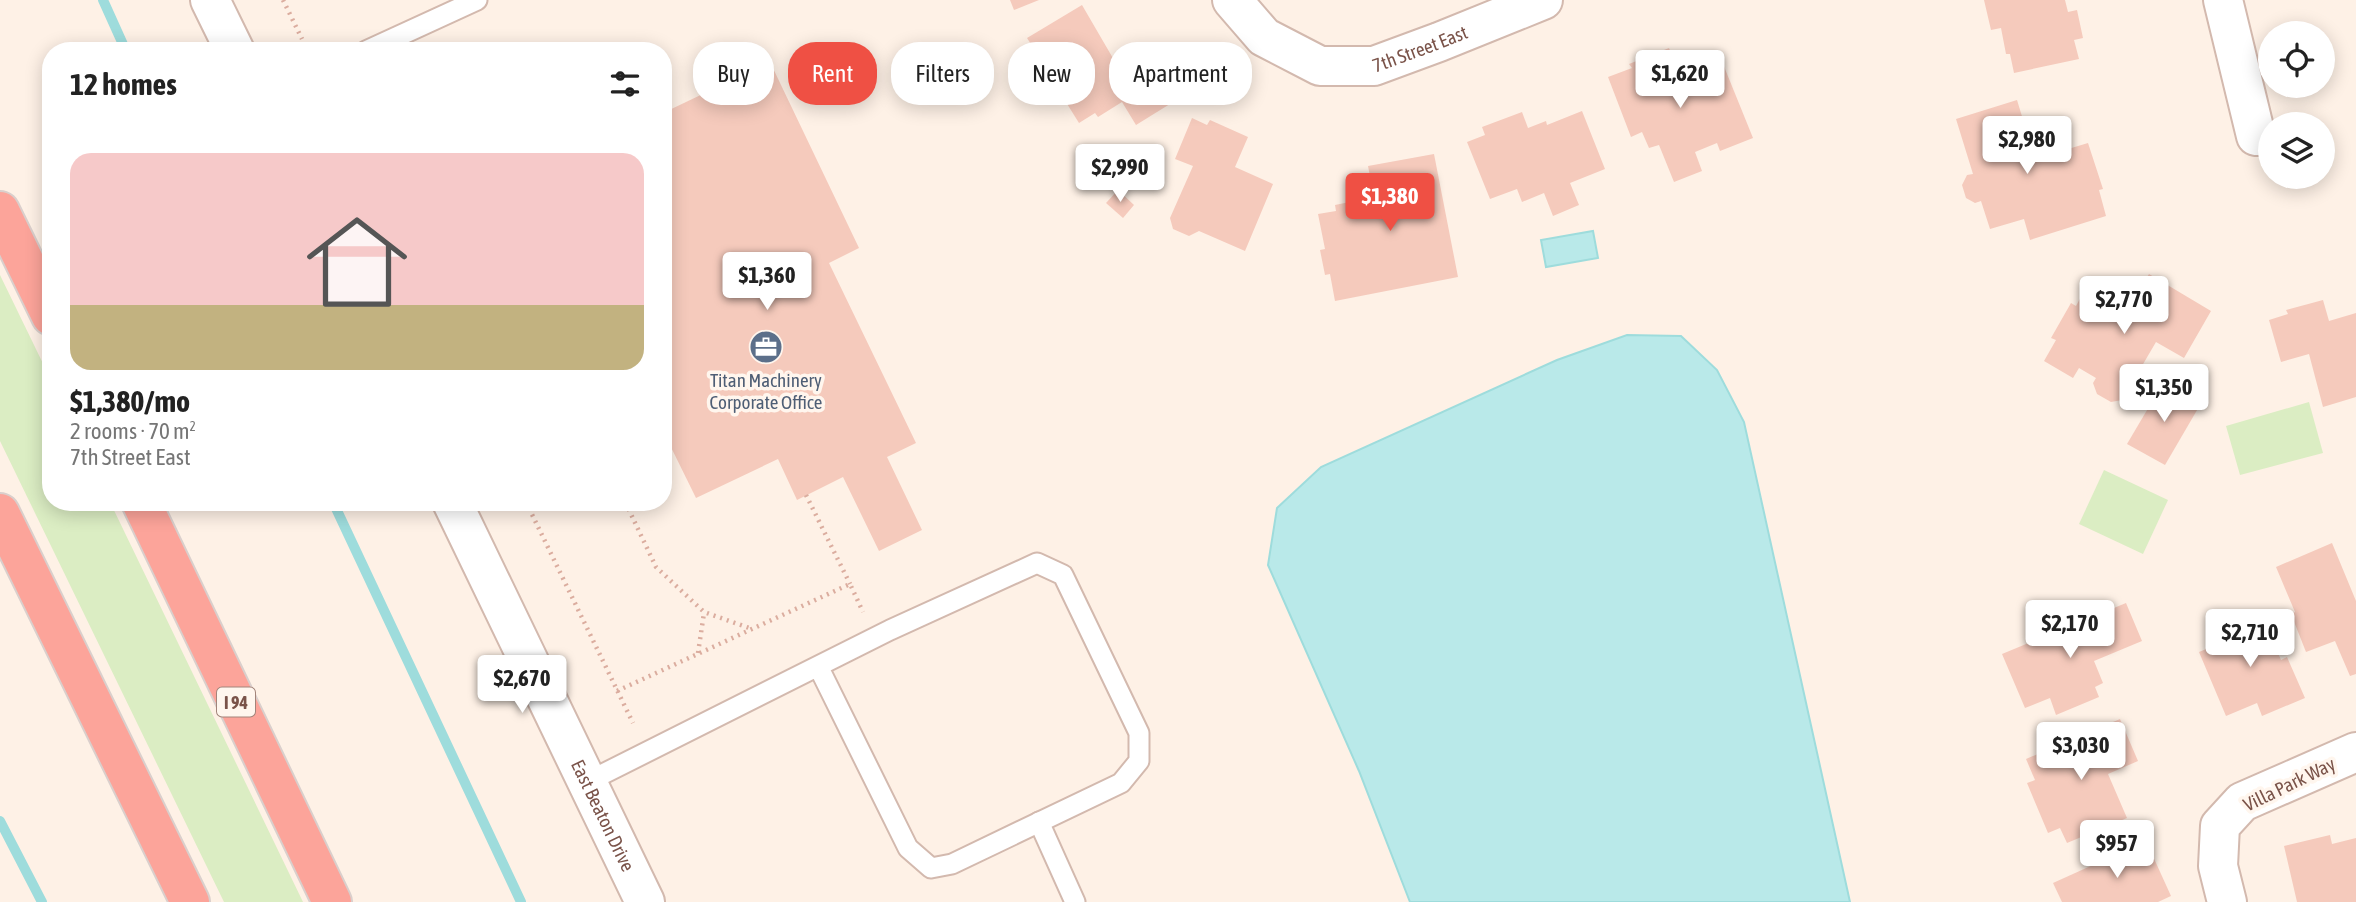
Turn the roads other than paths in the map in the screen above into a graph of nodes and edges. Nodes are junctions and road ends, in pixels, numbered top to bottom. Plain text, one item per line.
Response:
1 (210, 0) edge
2 (477, 0) edge
3 (1232, 0) edge
4 (1543, 0) edge
5 (2223, 0) edge
6 (231, 42) edge
7 (386, 42) edge
8 (2256, 136) dead end
9 (0, 211) edge
10 (42, 297) edge
11 (145, 511) edge
12 (456, 511) edge
13 (0, 513) edge
14 (818, 666) junction
15 (2356, 752) edge
16 (587, 782) junction
17 (1039, 822) junction
18 (190, 902) edge
19 (331, 902) edge
20 (645, 902) edge
21 (1075, 902) edge
22 (2227, 902) edge

1 - 6 street
2 - 7 lane
3 - 4 street, 7th Street East
5 - 8 street
9 - 10 highway
11 - 19 highway, I 94
12 - 16 street, East Beaton Drive
13 - 18 highway
14 - 16 lane
14 - 17 lane
14 - 17 lane
15 - 22 street, Villa Park Way
16 - 20 street, East Beaton Drive
17 - 21 lane

